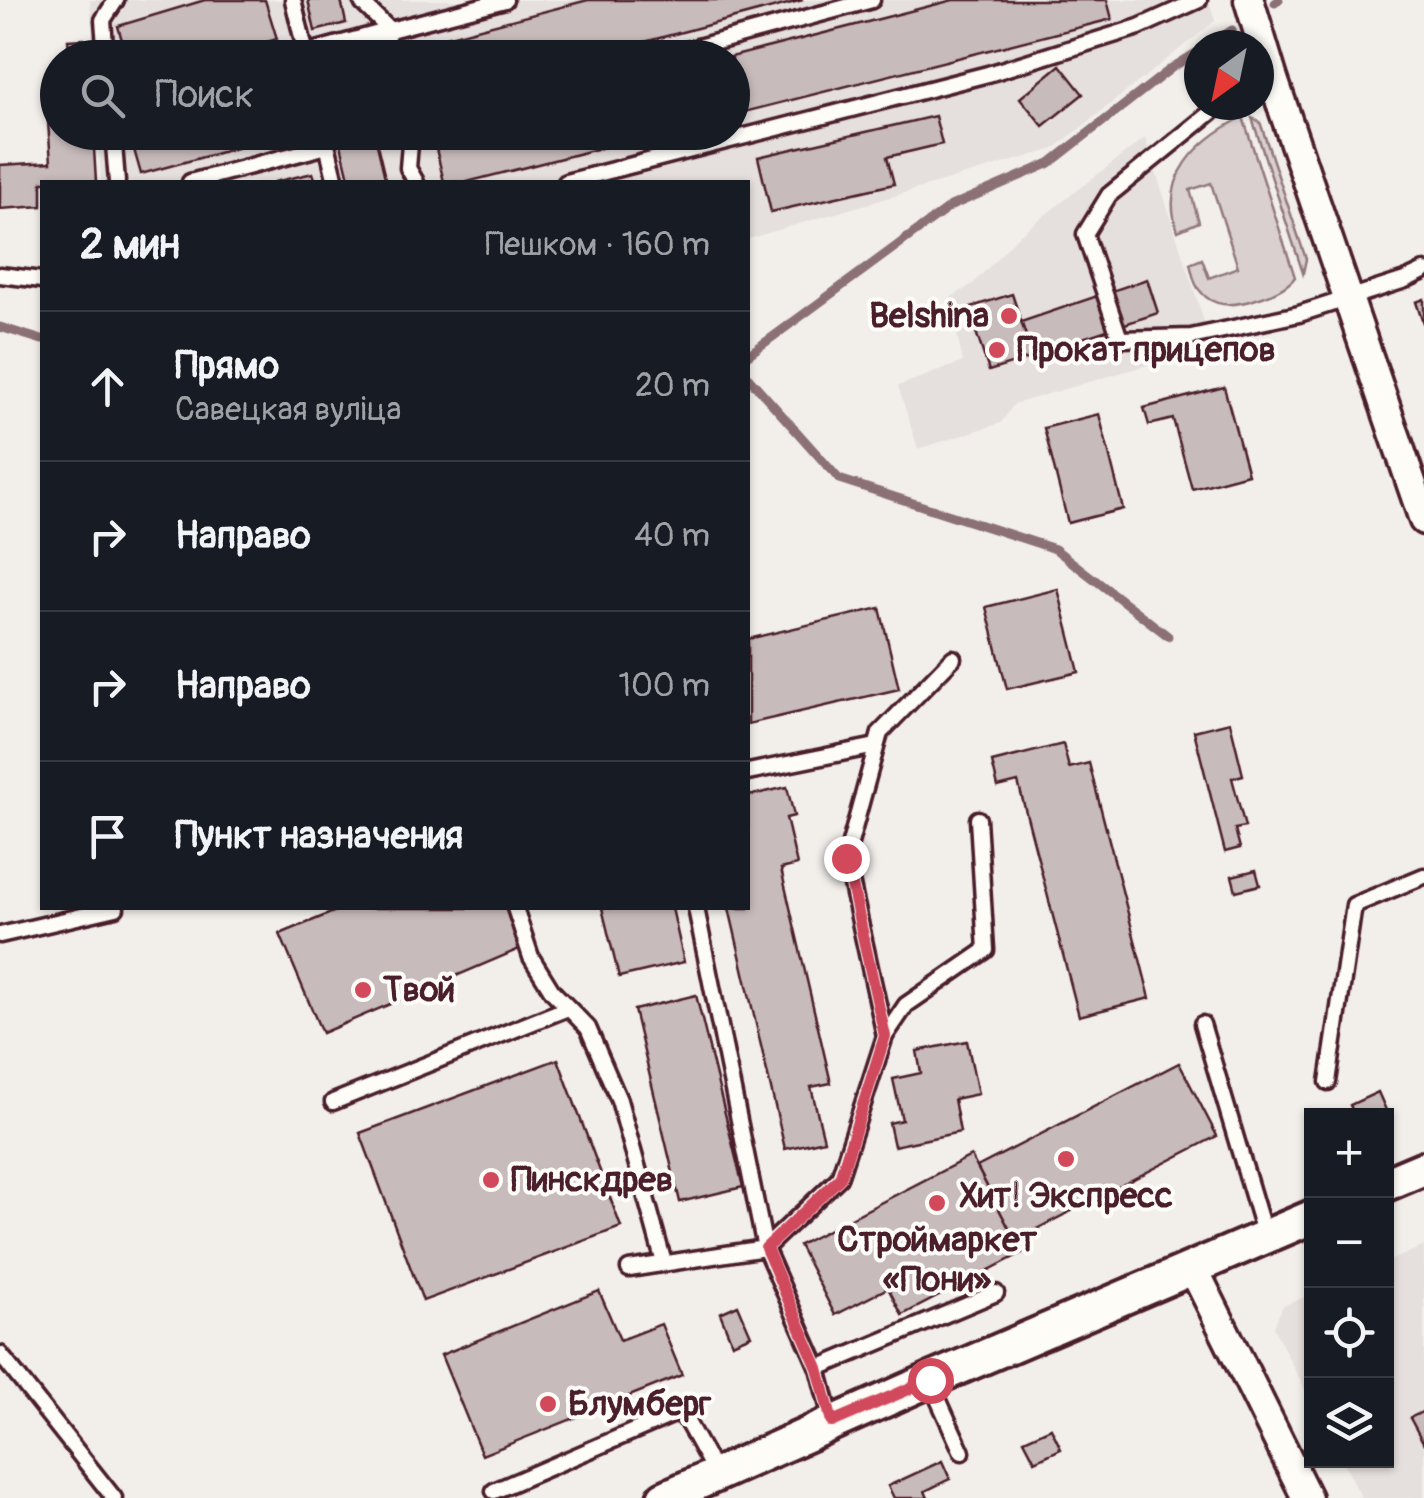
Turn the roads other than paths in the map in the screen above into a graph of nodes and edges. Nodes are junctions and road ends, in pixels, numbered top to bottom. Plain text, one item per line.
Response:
1 (116, 0) edge
2 (293, 0) edge
3 (361, 0) edge
4 (505, 0) edge
5 (872, 0) edge
6 (1199, 0) edge
7 (1248, 0) edge
8 (390, 30) junction
9 (1255, 30) edge
10 (104, 40) edge
11 (302, 40) edge
12 (356, 40) edge
13 (385, 40) edge
14 (724, 40) edge
15 (1274, 103) edge
16 (1202, 120) edge
17 (750, 135) edge
18 (114, 150) edge
19 (294, 150) edge
20 (328, 150) edge
21 (410, 150) edge
22 (691, 150) edge
23 (117, 180) edge
24 (196, 180) edge
25 (336, 180) edge
26 (415, 180) edge
27 (574, 180) edge
28 (1424, 271) edge
29 (0, 275) edge
30 (40, 280) edge
31 (1347, 297) junction
32 (1424, 520) edge
33 (953, 658) dead end
34 (876, 746) junction
35 (750, 772) edge
36 (978, 819) dead end
37 (1424, 876) edge
38 (107, 910) edge
39 (516, 910) edge
40 (696, 910) edge
41 (0, 935) edge
42 (568, 1008) junction
43 (1202, 1024) dead end
44 (885, 1036) junction
45 (1328, 1082) dead end
46 (333, 1102) dead end
47 (1424, 1168) edge
48 (1394, 1181) edge
49 (1304, 1220) edge
50 (1265, 1237) junction
51 (766, 1248) junction
52 (664, 1263) junction
53 (1193, 1268) junction
54 (628, 1269) dead end
55 (996, 1293) dead end
56 (0, 1354) edge
57 (818, 1368) junction
58 (930, 1380) junction
59 (832, 1422) junction
60 (962, 1452) dead end
61 (716, 1475) junction
62 (494, 1491) dead end
63 (114, 1498) edge
64 (664, 1498) edge
65 (1306, 1498) edge

1 - 10 lane
2 - 11 lane
3 - 8 lane
4 - 8 lane
5 - 14 lane
6 - 17 lane
7 - 9 street
8 - 12 lane
8 - 13 lane
15 - 31 street
16 - 31 lane
18 - 23 lane
19 - 24 lane
20 - 25 lane
21 - 26 lane
22 - 27 lane
28 - 31 lane
29 - 30 lane
31 - 32 street
33 - 34 lane
34 - 35 lane
34 - 44 lane
36 - 44 lane
37 - 45 lane
38 - 41 lane
39 - 42 lane
40 - 51 lane
42 - 46 lane
42 - 52 lane
43 - 50 lane
44 - 51 lane
47 - 48 street
49 - 50 street
50 - 53 street
51 - 52 lane
51 - 57 lane
52 - 54 lane
53 - 58 street
53 - 65 street
55 - 57 lane
56 - 63 lane
57 - 59 lane
58 - 59 street
58 - 60 lane
59 - 61 street
61 - 62 lane
61 - 64 street

